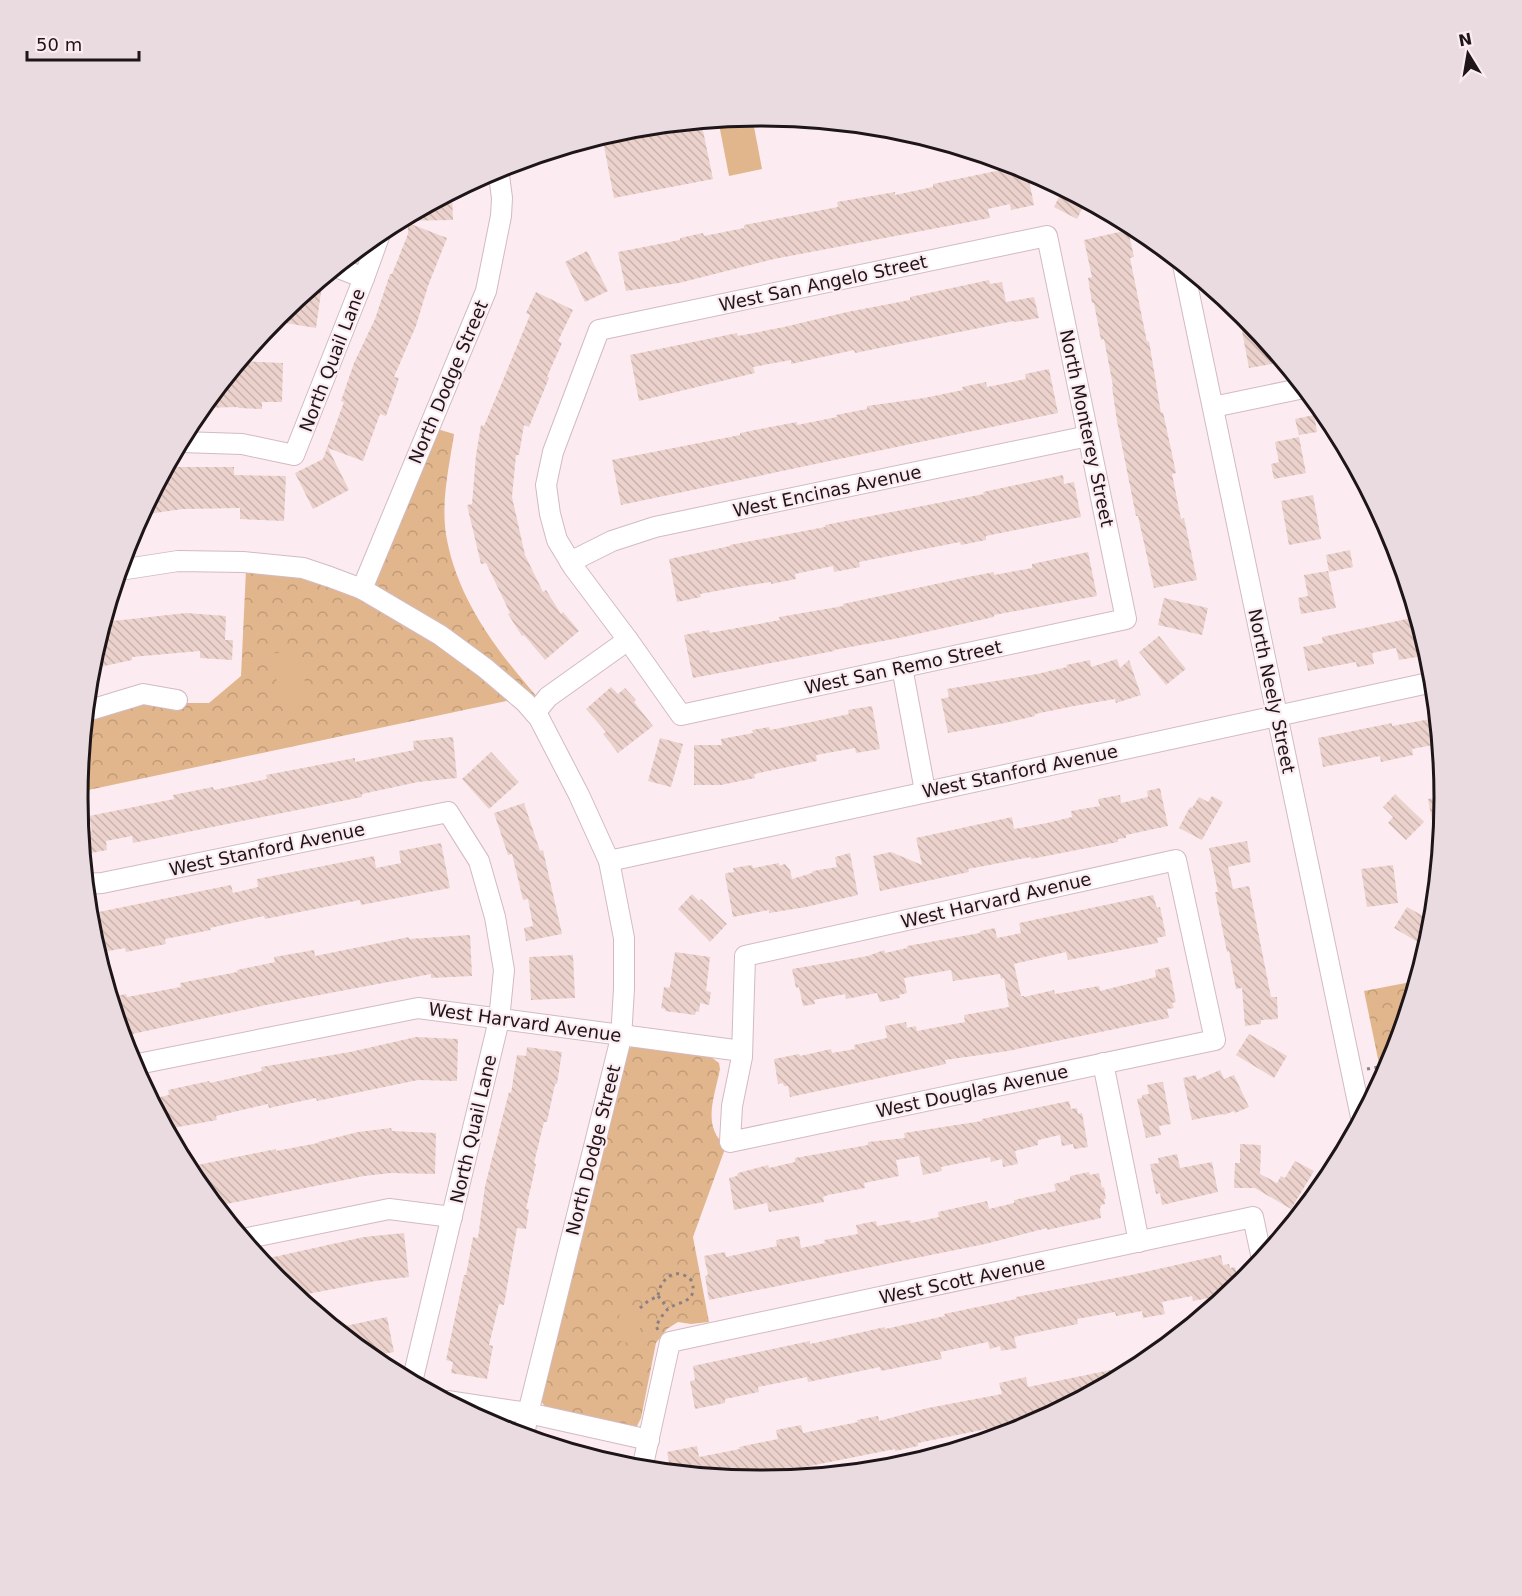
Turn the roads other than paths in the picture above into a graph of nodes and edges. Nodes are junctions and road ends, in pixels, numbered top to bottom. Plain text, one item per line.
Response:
1 (499, 179) edge
2 (1047, 236) joint
3 (375, 248) edge
4 (344, 270) edge
5 (1185, 277) edge
6 (364, 278) junction
7 (1296, 390) edge
8 (1213, 407) junction
9 (1088, 436) junction
10 (191, 442) edge
11 (570, 562) junction
12 (129, 569) edge
13 (362, 589) junction
14 (1126, 619) joint
15 (628, 640) junction
16 (902, 667) junction
17 (1424, 684) edge
18 (177, 700) dead end
19 (94, 709) edge
20 (535, 713) junction
21 (1277, 716) junction
22 (925, 791) junction
23 (448, 812) joint
24 (609, 861) junction
25 (94, 884) edge
26 (499, 1017) junction
27 (621, 1034) junction
28 (1215, 1040) joint
29 (742, 1051) junction
30 (144, 1063) edge
31 (1103, 1063) junction
32 (1359, 1105) edge
33 (452, 1217) junction
34 (252, 1237) edge
35 (1139, 1242) junction
36 (1260, 1249) edge
37 (414, 1373) edge
38 (472, 1405) edge
39 (528, 1413) junction
40 (525, 1427) edge
41 (649, 1440) junction
42 (644, 1460) edge

1 - 13 street, North Dodge Street
2 - 9 street, North Monterey Street
2 - 11 street, West San Angelo Street
3 - 6 street, North Quail Lane
4 - 6 street
5 - 8 street, North Neely Street
6 - 10 street, North Quail Lane
7 - 8 street
8 - 21 street, North Neely Street
9 - 11 street, West Encinas Avenue
9 - 14 street, North Monterey Street
11 - 15 street
12 - 13 street, North Dodge Street
13 - 20 street, North Dodge Street
14 - 16 street, West San Remo Street
15 - 16 street, West San Remo Street
15 - 20 street
16 - 22 street
17 - 21 street, West Stanford Avenue
18 - 19 street
20 - 24 street, North Dodge Street
21 - 22 street, West Stanford Avenue
21 - 32 street, North Neely Street
22 - 24 street, West Stanford Avenue
23 - 25 street, West Stanford Avenue
23 - 26 street, North Quail Lane
24 - 27 street, North Dodge Street
26 - 27 street, West Harvard Avenue
26 - 30 street, West Harvard Avenue
26 - 33 street, North Quail Lane
27 - 29 street, West Harvard Avenue
27 - 39 street, North Dodge Street
28 - 29 street, West Harvard Avenue
28 - 31 street, West Douglas Avenue
29 - 31 street, West Douglas Avenue
31 - 35 street
33 - 34 street
33 - 37 street, North Quail Lane
35 - 36 street, West Scott Avenue
35 - 41 street, West Scott Avenue
38 - 39 street
39 - 40 street, North Dodge Street
39 - 41 street
41 - 42 street

